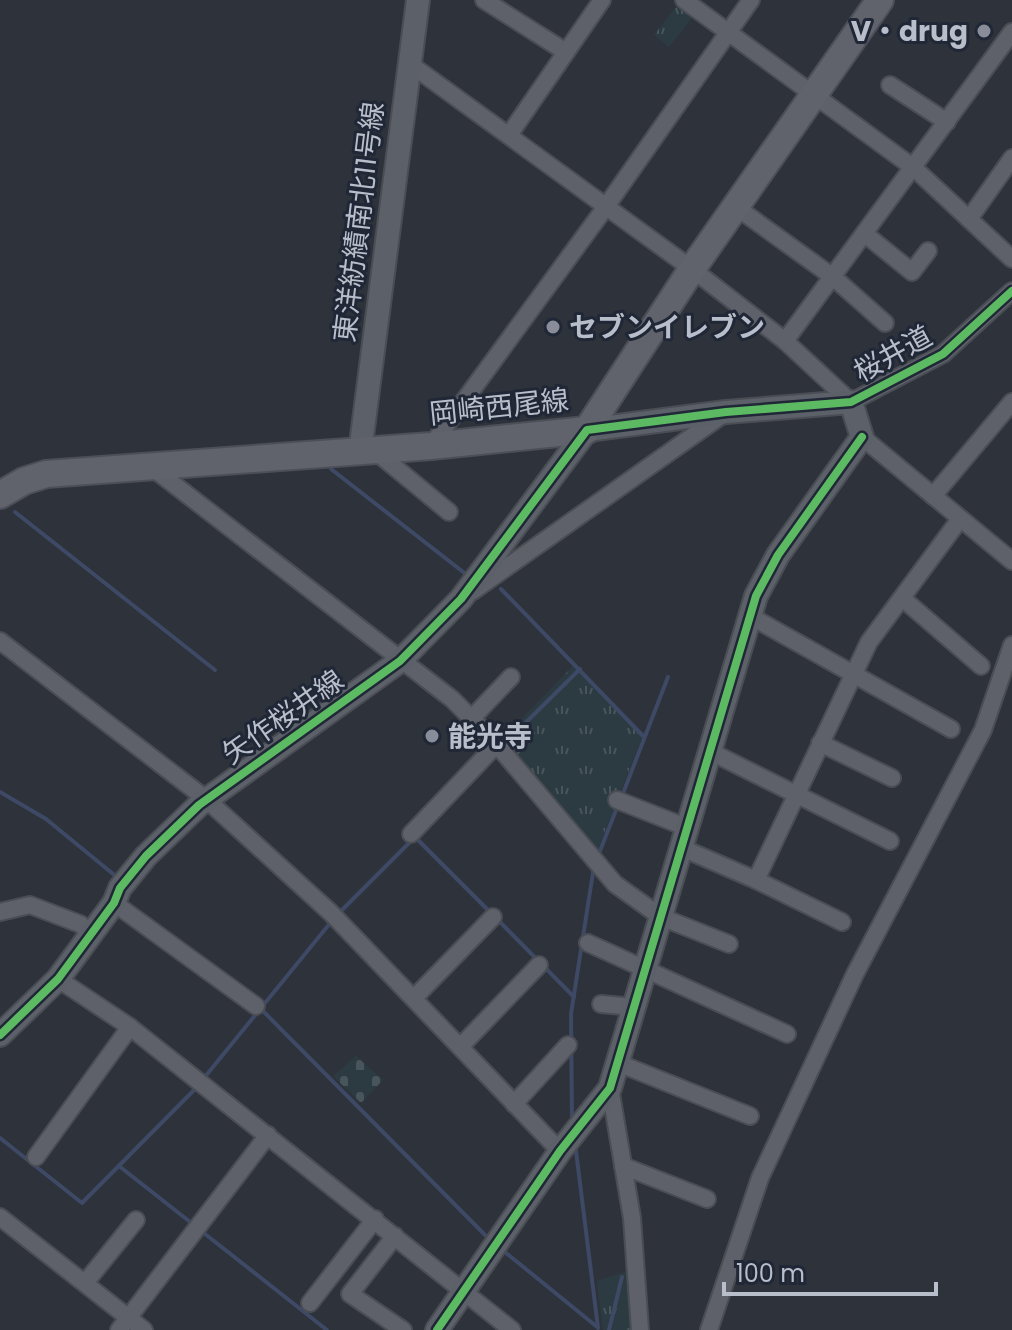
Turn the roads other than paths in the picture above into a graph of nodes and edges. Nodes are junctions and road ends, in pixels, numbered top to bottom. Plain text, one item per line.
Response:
1 (418, 0) edge
2 (484, 0) edge
3 (601, 0) edge
4 (684, 0) edge
5 (751, 0) edge
6 (880, 0) edge
7 (728, 32) junction
8 (1012, 32) edge
9 (566, 52) junction
10 (410, 64) junction
11 (890, 85) dead end
12 (815, 94) junction
13 (947, 122) junction
14 (509, 135) junction
15 (1012, 158) edge
16 (914, 168) junction
17 (736, 207) junction
18 (605, 208) junction
19 (969, 219) junction
20 (865, 234) junction
21 (928, 251) dead end
22 (1012, 259) edge
23 (692, 269) junction
24 (833, 277) junction
25 (1012, 291) edge
26 (885, 323) dead end
27 (785, 341) junction
28 (851, 402) junction
29 (1012, 402) edge
30 (726, 412) junction
31 (587, 430) junction
32 (862, 437) junction
33 (431, 446) junction
34 (367, 451) junction
35 (149, 465) junction
36 (0, 495) edge
37 (933, 496) junction
38 (449, 512) dead end
39 (960, 519) junction
40 (1009, 554) edge
41 (902, 598) junction
42 (461, 599) junction
43 (750, 616) junction
44 (0, 641) edge
45 (1012, 645) edge
46 (400, 661) junction
47 (981, 666) dead end
48 (854, 674) junction
49 (511, 677) dead end
50 (472, 718) junction
51 (951, 729) dead end
52 (820, 743) junction
53 (496, 745) junction
54 (711, 752) junction
55 (892, 778) dead end
56 (795, 795) junction
57 (206, 799) junction
58 (617, 800) dead end
59 (411, 834) dead end
60 (685, 838) junction
61 (890, 841) dead end
62 (756, 880) junction
63 (114, 903) junction
64 (0, 912) edge
65 (493, 917) dead end
66 (661, 917) junction
67 (842, 922) dead end
68 (92, 933) junction
69 (588, 943) dead end
70 (729, 944) dead end
71 (539, 965) dead end
72 (646, 970) junction
73 (58, 979) junction
74 (414, 998) junction
75 (601, 1004) dead end
76 (256, 1006) dead end
77 (634, 1007) junction
78 (130, 1027) junction
79 (787, 1034) dead end
80 (0, 1035) edge
81 (568, 1045) dead end
82 (460, 1047) junction
83 (618, 1063) junction
84 (610, 1088) junction
85 (514, 1104) junction
86 (750, 1116) dead end
87 (268, 1135) junction
88 (560, 1151) junction
89 (36, 1157) dead end
90 (623, 1166) junction
91 (707, 1199) dead end
92 (0, 1217) edge
93 (375, 1219) junction
94 (136, 1220) dead end
95 (395, 1236) junction
96 (85, 1283) junction
97 (463, 1289) junction
98 (310, 1303) dead end
99 (124, 1324) edge
100 (144, 1330) edge
101 (403, 1330) edge
102 (437, 1330) edge
103 (512, 1330) edge
104 (640, 1330) edge
105 (709, 1330) edge

1 - 10 street, 東洋紡績南北11号線
2 - 9 street
3 - 9 street
4 - 7 street
5 - 7 street
6 - 12 main road, 岡崎西尾線
7 - 12 street
7 - 18 street
8 - 13 street
9 - 14 street
10 - 14 street
10 - 34 street, 東洋紡績南北11号線
11 - 13 street
12 - 16 street
12 - 17 main road, 岡崎西尾線
13 - 16 street
14 - 18 street
15 - 19 street
16 - 19 street
16 - 20 street
17 - 23 main road, 岡崎西尾線
17 - 24 street
18 - 23 street
18 - 33 street
19 - 22 street
20 - 21 street
20 - 24 street
23 - 27 street
23 - 31 main road, 岡崎西尾線
24 - 26 street
24 - 27 street
25 - 28 street, 桜井道
27 - 28 street
28 - 30 street, 桜井道
28 - 32 street
29 - 37 street
30 - 31 street, 桜井道
30 - 42 street
31 - 33 main road, 岡崎西尾線
31 - 42 street, 矢作桜井線
32 - 37 street
32 - 43 street
33 - 34 main road, 岡崎西尾線
34 - 35 main road, 岡崎西尾線
34 - 38 street
35 - 36 main road, 岡崎西尾線
35 - 46 street
37 - 39 street
39 - 40 street
39 - 41 street
41 - 47 street
41 - 48 street
42 - 46 street, 矢作桜井線
43 - 48 street
43 - 54 street
44 - 57 street
45 - 105 street
46 - 50 street
46 - 57 street, 矢作桜井線
48 - 51 street
48 - 52 street
49 - 50 street
50 - 53 street
52 - 55 street
52 - 56 street
53 - 59 street
53 - 66 street
54 - 56 street
54 - 60 street
56 - 61 street
56 - 62 street
57 - 63 street, 矢作桜井線
57 - 74 street
58 - 60 street
60 - 62 street
60 - 66 street
62 - 67 street
63 - 68 street, 矢作桜井線
63 - 76 street
64 - 68 street
65 - 74 street
66 - 70 street
66 - 72 street
68 - 73 street, 矢作桜井線
69 - 72 street
71 - 82 street
72 - 77 street
72 - 79 street
73 - 78 street
73 - 80 street, 矢作桜井線
74 - 82 street
75 - 77 street
77 - 83 street
78 - 87 street
78 - 89 street
81 - 85 street
82 - 85 street
83 - 84 street
83 - 86 street
84 - 88 street
84 - 90 street
85 - 88 street
87 - 93 street
87 - 99 street
88 - 97 street
90 - 91 street
90 - 104 street
92 - 96 street
93 - 95 street
93 - 98 street
94 - 96 street
95 - 97 street
95 - 101 street
96 - 99 street
97 - 102 street
97 - 103 street
99 - 100 street

